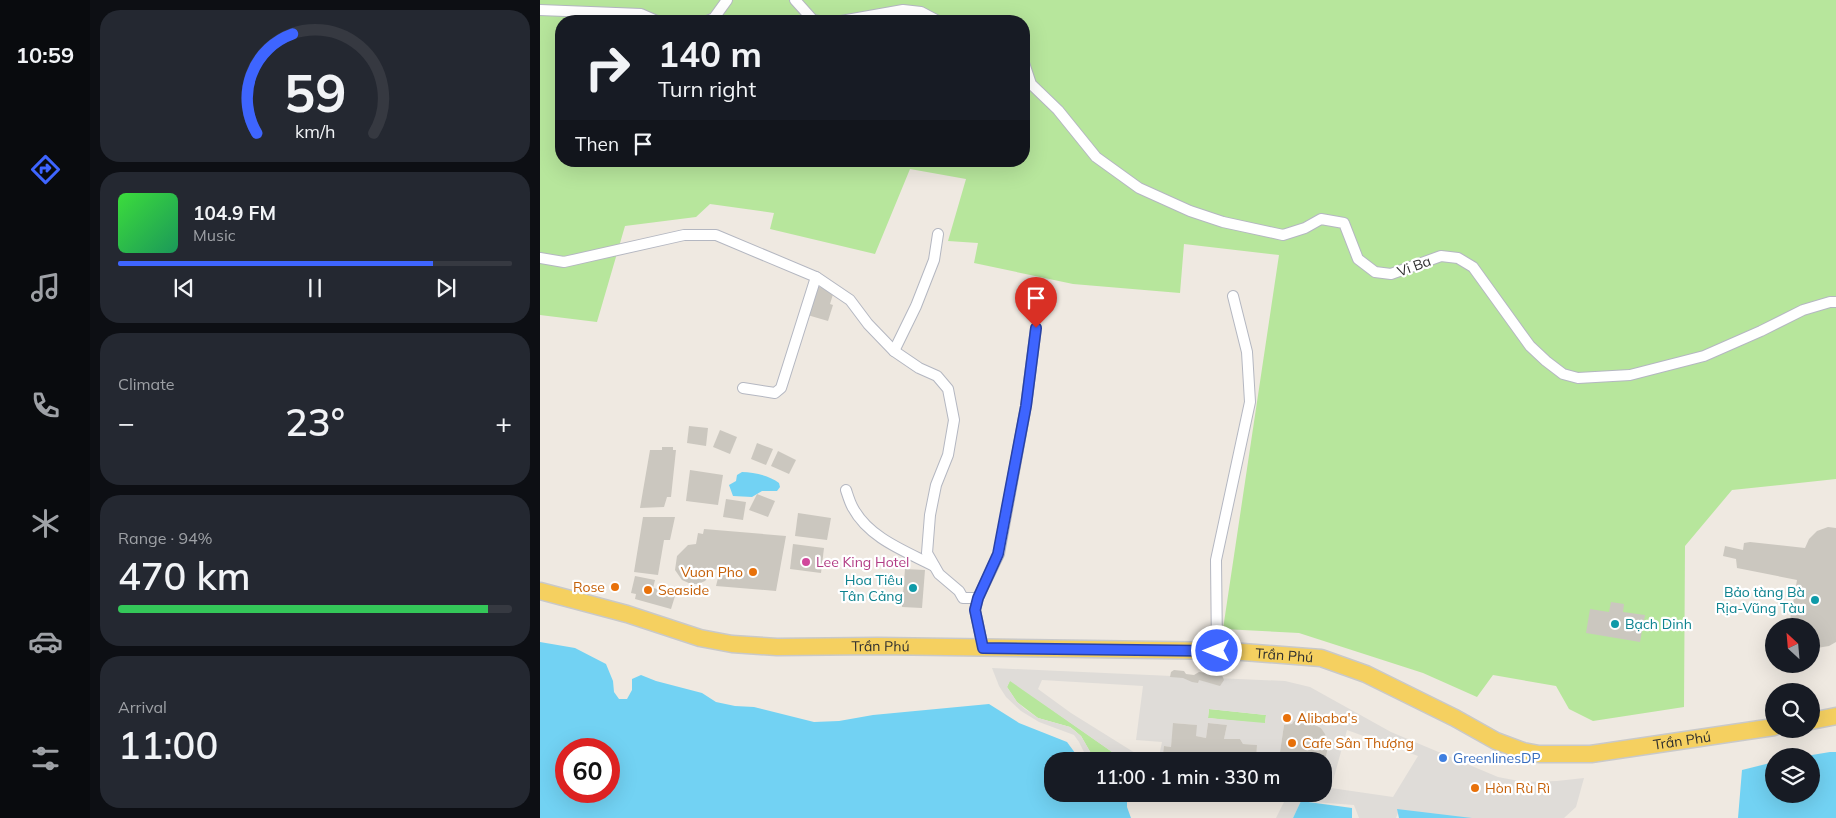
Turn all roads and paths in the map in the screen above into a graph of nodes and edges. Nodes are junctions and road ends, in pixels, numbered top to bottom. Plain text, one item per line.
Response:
1 (727, 0) edge
2 (795, 0) edge
3 (540, 10) edge
4 (643, 15) edge
5 (716, 15) edge
6 (808, 15) edge
7 (875, 15) edge
8 (927, 15) edge
9 (1030, 81) edge
10 (938, 234) dead end
11 (540, 258) edge
12 (816, 278) junction
13 (1233, 296) dead end
14 (1836, 302) edge
15 (1036, 328) dead end
16 (894, 351) junction
17 (743, 388) dead end
18 (846, 490) dead end
19 (935, 566) junction
20 (540, 591) edge
21 (978, 598) junction
22 (983, 648) junction
23 (1217, 651) junction
24 (1836, 716) edge
25 (1820, 719) edge
26 (1765, 729) edge

1 - 5 street
2 - 6 street
3 - 4 street
7 - 8 street
9 - 14 street, Vi Ba
10 - 16 street
11 - 12 street
12 - 16 street
12 - 17 street
13 - 23 street
15 - 21 street
16 - 19 street
18 - 19 street
19 - 21 street
20 - 22 main road, Trần Phú
21 - 22 street
22 - 23 main road, Trần Phú
23 - 26 main road, Trần Phú
24 - 25 main road

